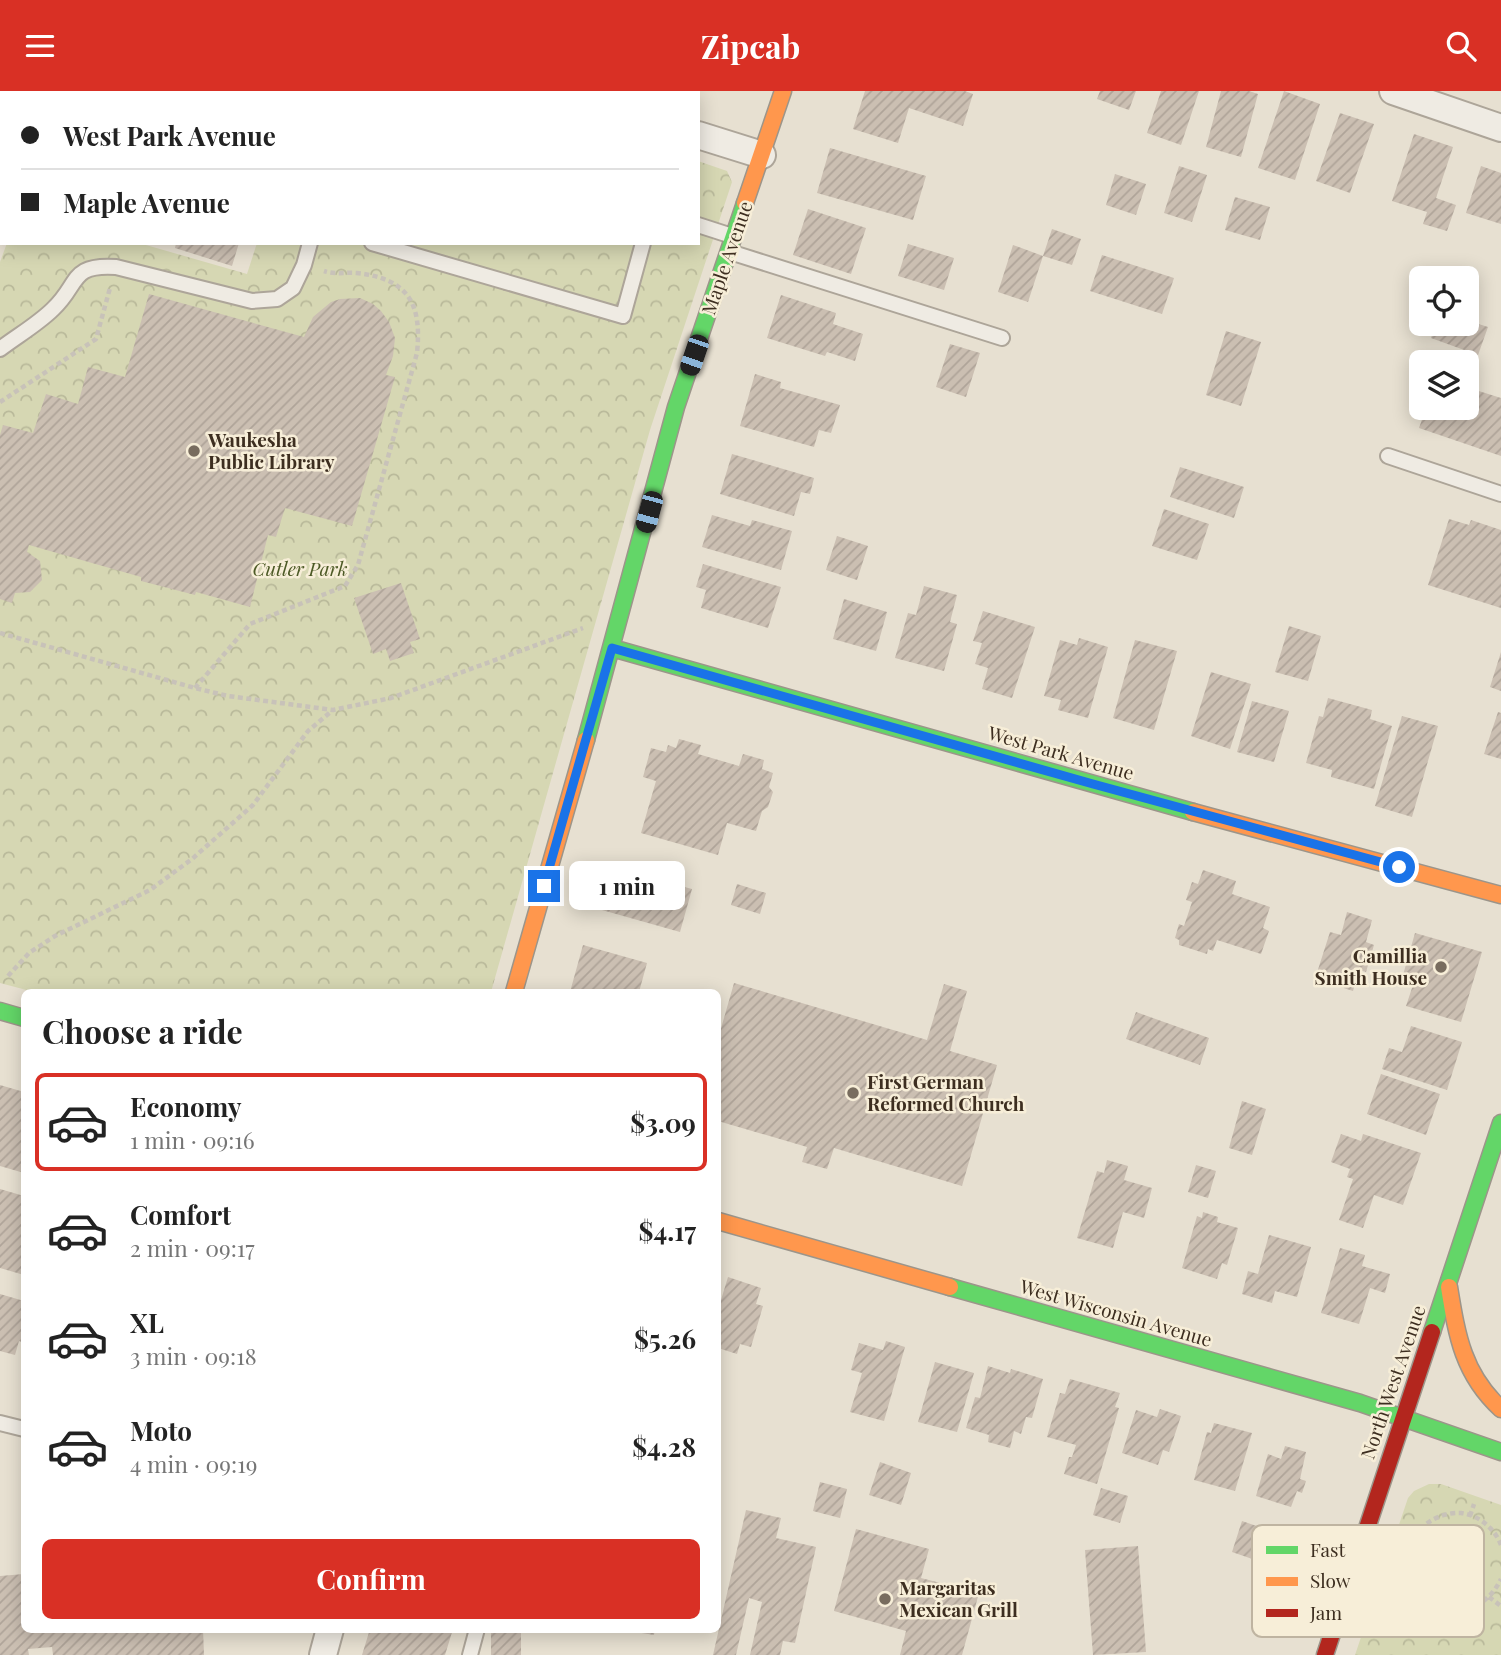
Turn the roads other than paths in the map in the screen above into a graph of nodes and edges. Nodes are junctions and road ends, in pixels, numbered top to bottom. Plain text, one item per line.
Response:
1 (783, 91) edge
2 (1393, 91) edge
3 (1501, 128) edge
4 (700, 136) edge
5 (762, 155) junction
6 (700, 226) edge
7 (731, 244) junction
8 (309, 245) edge
9 (379, 245) edge
10 (642, 245) edge
11 (1002, 338) dead end
12 (0, 349) edge
13 (1388, 456) dead end
14 (1501, 494) edge
15 (612, 648) junction
16 (1501, 895) edge
17 (515, 989) edge
18 (0, 1011) edge
19 (21, 1017) edge
20 (1501, 1123) edge
21 (721, 1222) edge
22 (1448, 1286) junction
23 (1501, 1409) edge
24 (1402, 1417) junction
25 (0, 1423) edge
26 (21, 1428) edge
27 (1501, 1452) edge
28 (1367, 1525) edge
29 (329, 1633) edge
30 (476, 1633) edge
31 (1331, 1637) edge
32 (323, 1655) edge
33 (470, 1655) edge
34 (1325, 1655) edge

1 - 5 street, Maple Avenue
2 - 3 street
4 - 5 street
5 - 7 street, Maple Avenue
6 - 7 lane
7 - 11 lane
7 - 15 street, Maple Avenue
8 - 12 lane
9 - 10 lane
13 - 14 lane
15 - 16 street, West Park Avenue
15 - 17 street, Maple Avenue
18 - 19 street
20 - 22 street, North West Avenue
21 - 24 street, West Wisconsin Avenue
22 - 23 street
22 - 24 street, North West Avenue
24 - 27 street, West Wisconsin Avenue
24 - 28 street, North West Avenue
25 - 26 lane
29 - 32 street
30 - 33 lane
31 - 34 street, North West Avenue

